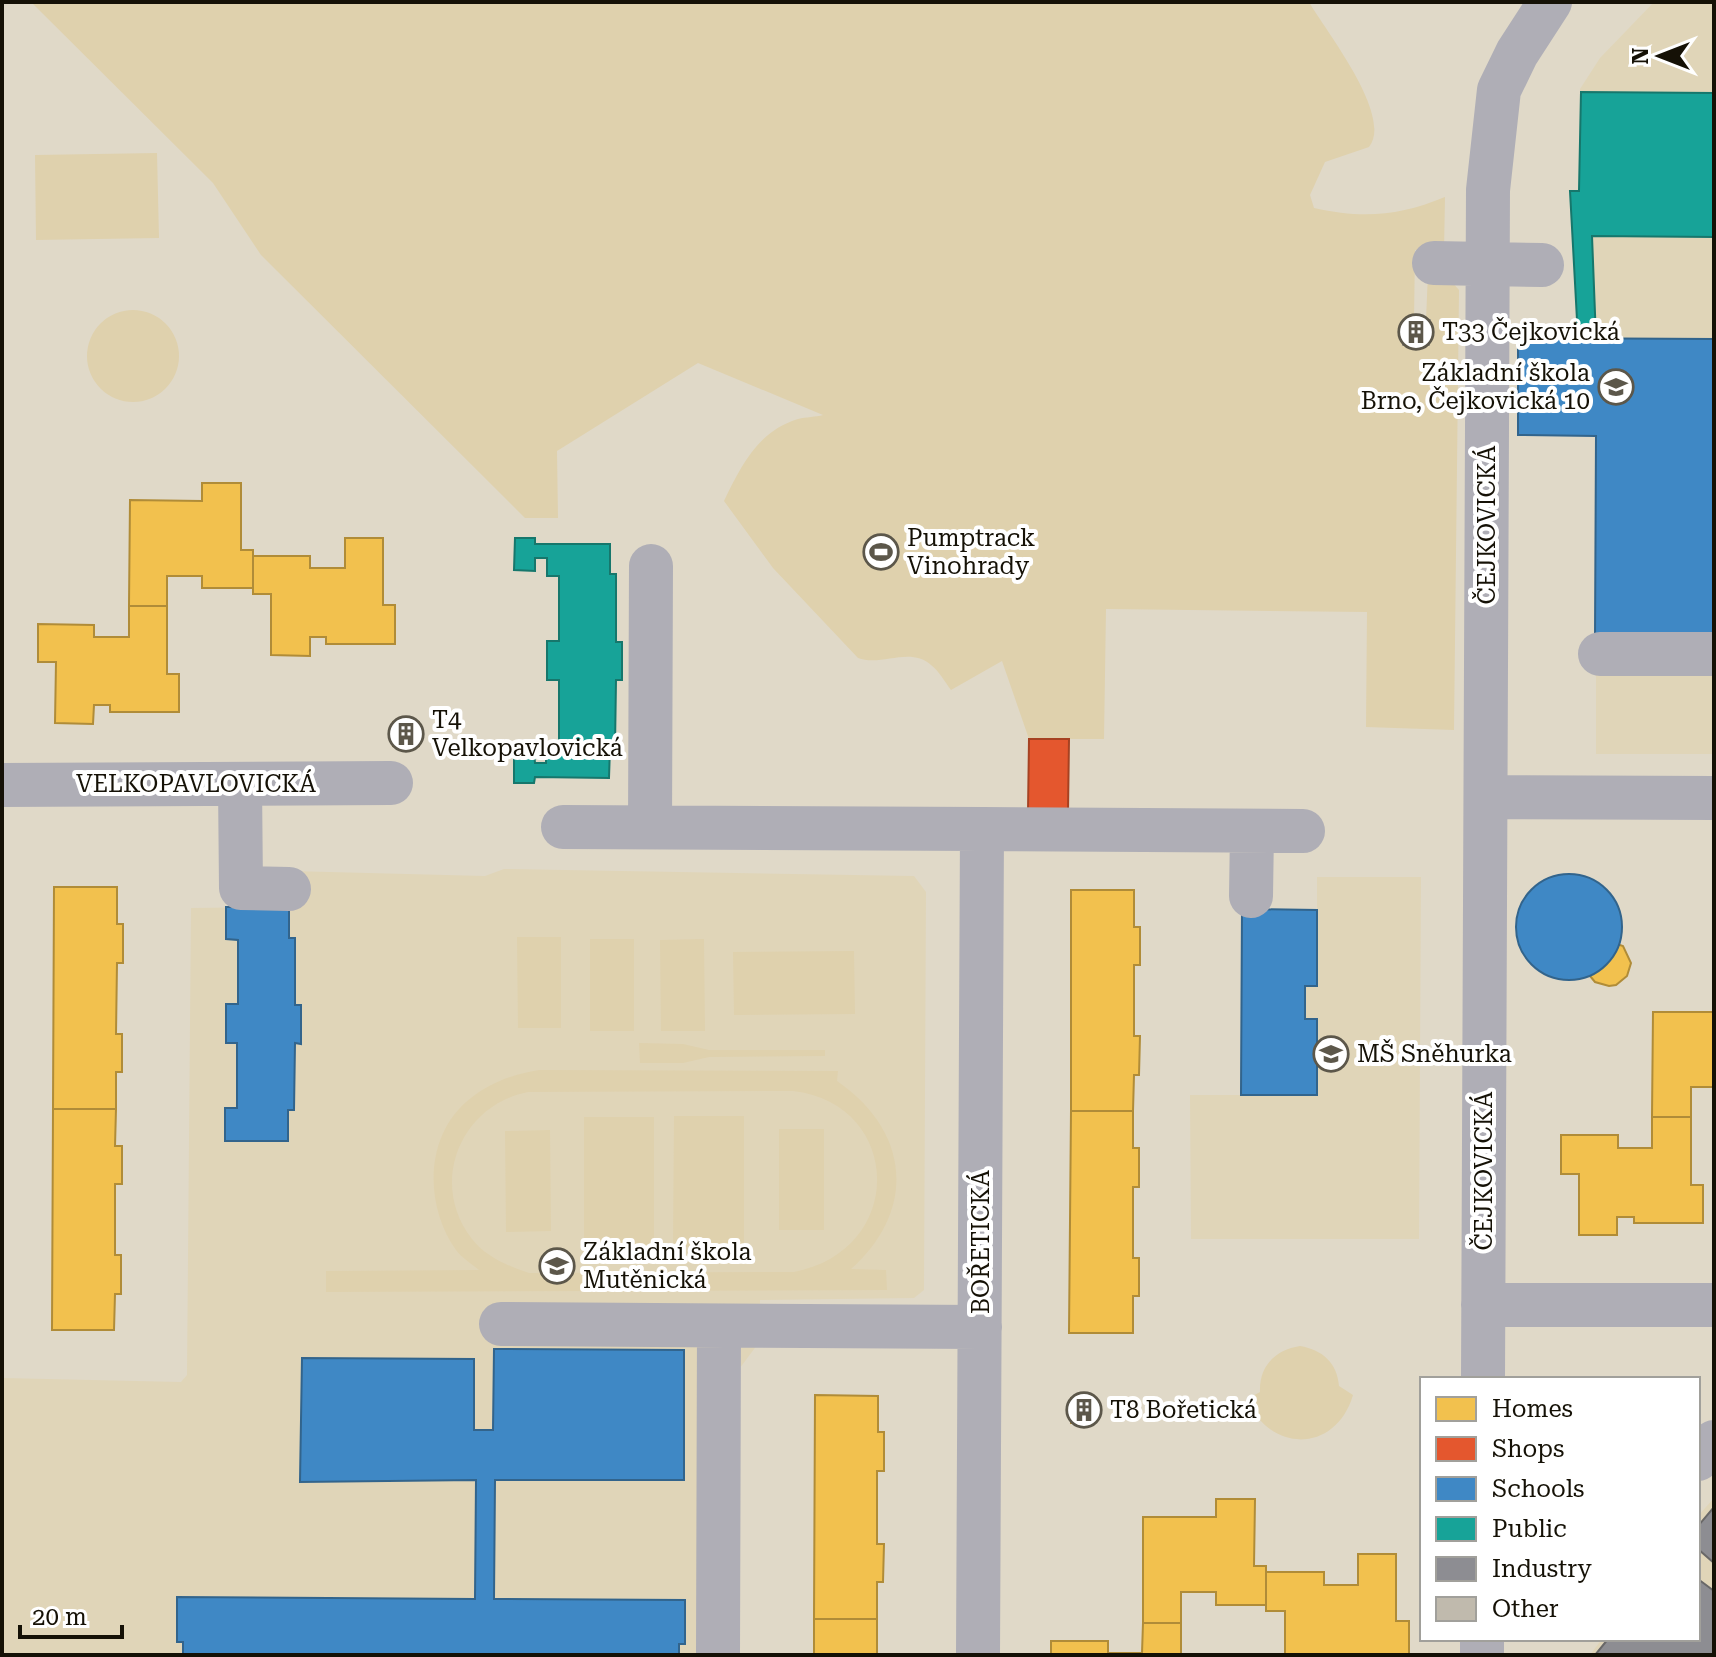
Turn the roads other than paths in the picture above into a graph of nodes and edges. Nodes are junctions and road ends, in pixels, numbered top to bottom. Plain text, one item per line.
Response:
1 (1550, 2) edge
2 (1488, 258) junction
3 (1434, 263) dead end
4 (1542, 265) dead end
5 (651, 566) dead end
6 (1600, 654) dead end
7 (1714, 654) edge
8 (391, 783) dead end
9 (240, 784) junction
10 (2, 785) edge
11 (1486, 797) junction
12 (1714, 798) edge
13 (563, 827) dead end
14 (650, 827) junction
15 (982, 829) junction
16 (1252, 831) junction
17 (1303, 831) dead end
18 (289, 889) dead end
19 (1251, 896) dead end
20 (1483, 1305) junction
21 (1714, 1305) edge
22 (501, 1324) dead end
23 (719, 1326) junction
24 (980, 1327) junction
25 (1483, 1377) edge
26 (1714, 1442) edge
27 (1700, 1457) edge
28 (718, 1655) edge
29 (978, 1655) edge

1 - 2 street, ČEJKOVICKÁ
2 - 3 street
2 - 4 street
2 - 11 street, ČEJKOVICKÁ
5 - 14 street
6 - 7 street
8 - 9 street, VELKOPAVLOVICKÁ
9 - 10 street, VELKOPAVLOVICKÁ
9 - 18 street
11 - 12 street
11 - 20 street, ČEJKOVICKÁ
13 - 14 street
14 - 15 street
15 - 16 street
15 - 24 street, BOŘETICKÁ
16 - 17 street
16 - 19 street
20 - 21 street
20 - 25 street, ČEJKOVICKÁ
22 - 23 street
23 - 24 street
23 - 28 street
24 - 29 street, BOŘETICKÁ
26 - 27 street

